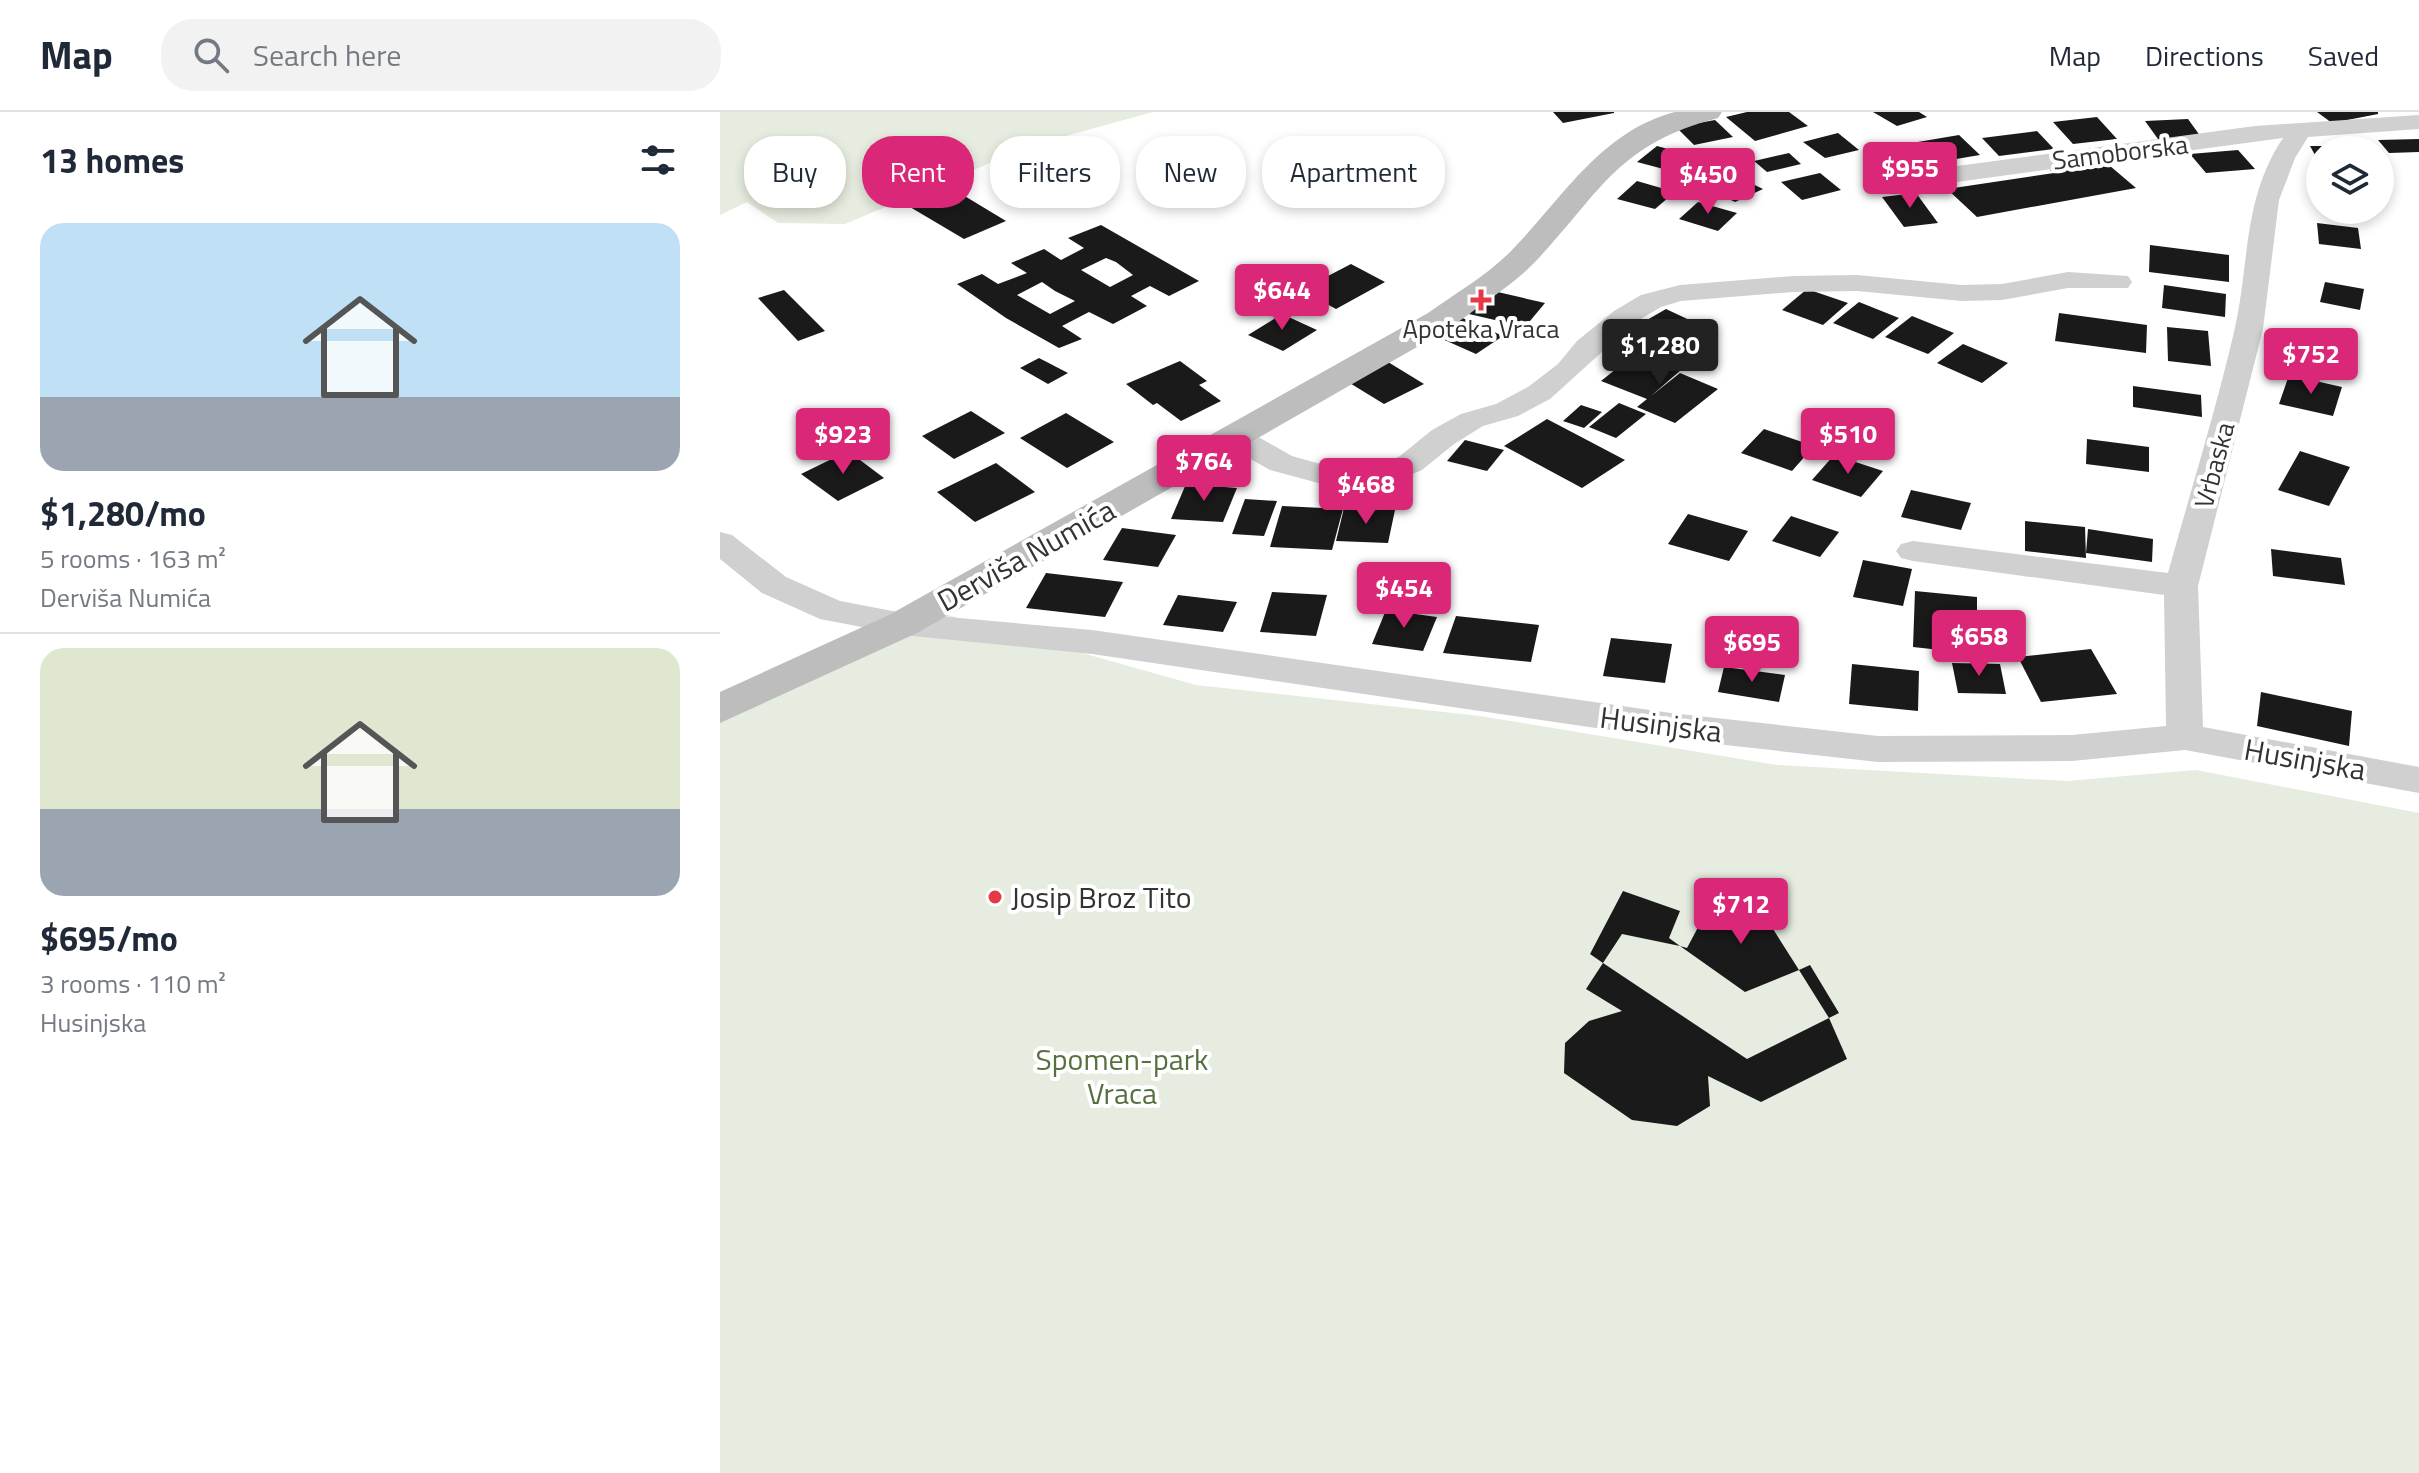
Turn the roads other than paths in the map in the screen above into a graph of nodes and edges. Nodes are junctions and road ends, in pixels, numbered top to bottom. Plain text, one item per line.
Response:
1 (1708, 112) edge
2 (2291, 120) edge
3 (2419, 122) edge
4 (1912, 180) dead end
5 (2118, 282) dead end
6 (1235, 437) junction
7 (720, 542) edge
8 (1913, 551) dead end
9 (2181, 586) junction
10 (903, 624) junction
11 (720, 709) edge
12 (2185, 737) junction
13 (2419, 780) edge

1 - 6 main road, Derviša Numića
2 - 3 street
2 - 4 street, Samoborska
2 - 9 street, Vrbaska
5 - 6 street
6 - 10 main road, Derviša Numića
7 - 10 street, Husinjska
8 - 9 street
9 - 12 street, Vrbaska
10 - 11 main road, Derviša Numića
10 - 12 street, Husinjska
12 - 13 street, Husinjska

